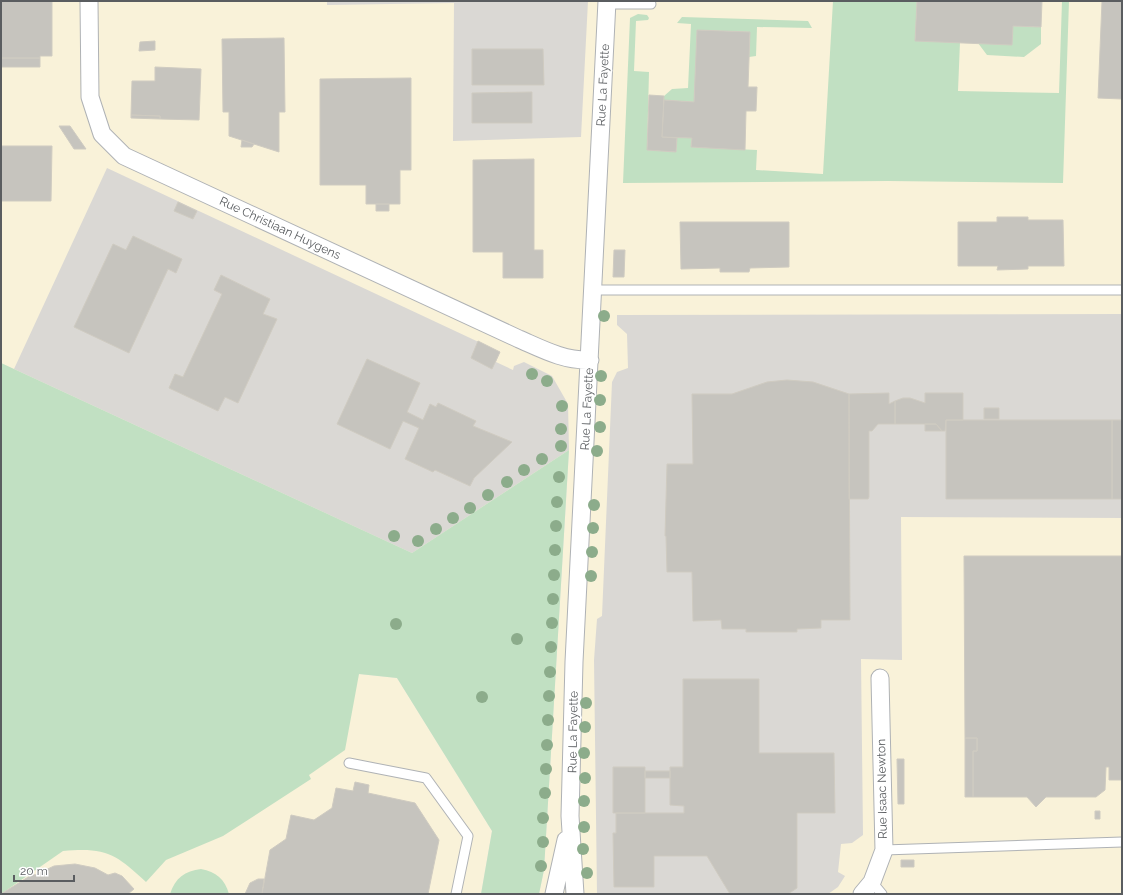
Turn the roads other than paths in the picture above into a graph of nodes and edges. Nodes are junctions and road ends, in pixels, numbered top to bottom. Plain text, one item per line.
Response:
1 (90, 1) edge
2 (607, 2) edge
3 (651, 4) dead end
4 (594, 290) junction
5 (1122, 290) edge
6 (590, 360) junction
7 (880, 678) dead end
8 (348, 763) dead end
9 (570, 816) junction
10 (1122, 842) edge
11 (884, 850) junction
12 (872, 890) edge
13 (456, 894) edge
14 (554, 894) edge
15 (575, 894) edge

1 - 6 street, Rue Christiaan Huygens
2 - 3 lane
2 - 4 street, Rue La Fayette
4 - 5 lane
4 - 6 street, Rue La Fayette
6 - 9 street, Rue La Fayette
7 - 11 street, Rue Isaac Newton
8 - 13 lane
9 - 14 street, Rue La Fayette
9 - 15 street, Rue La Fayette
10 - 11 lane
11 - 12 street, Rue Isaac Newton

